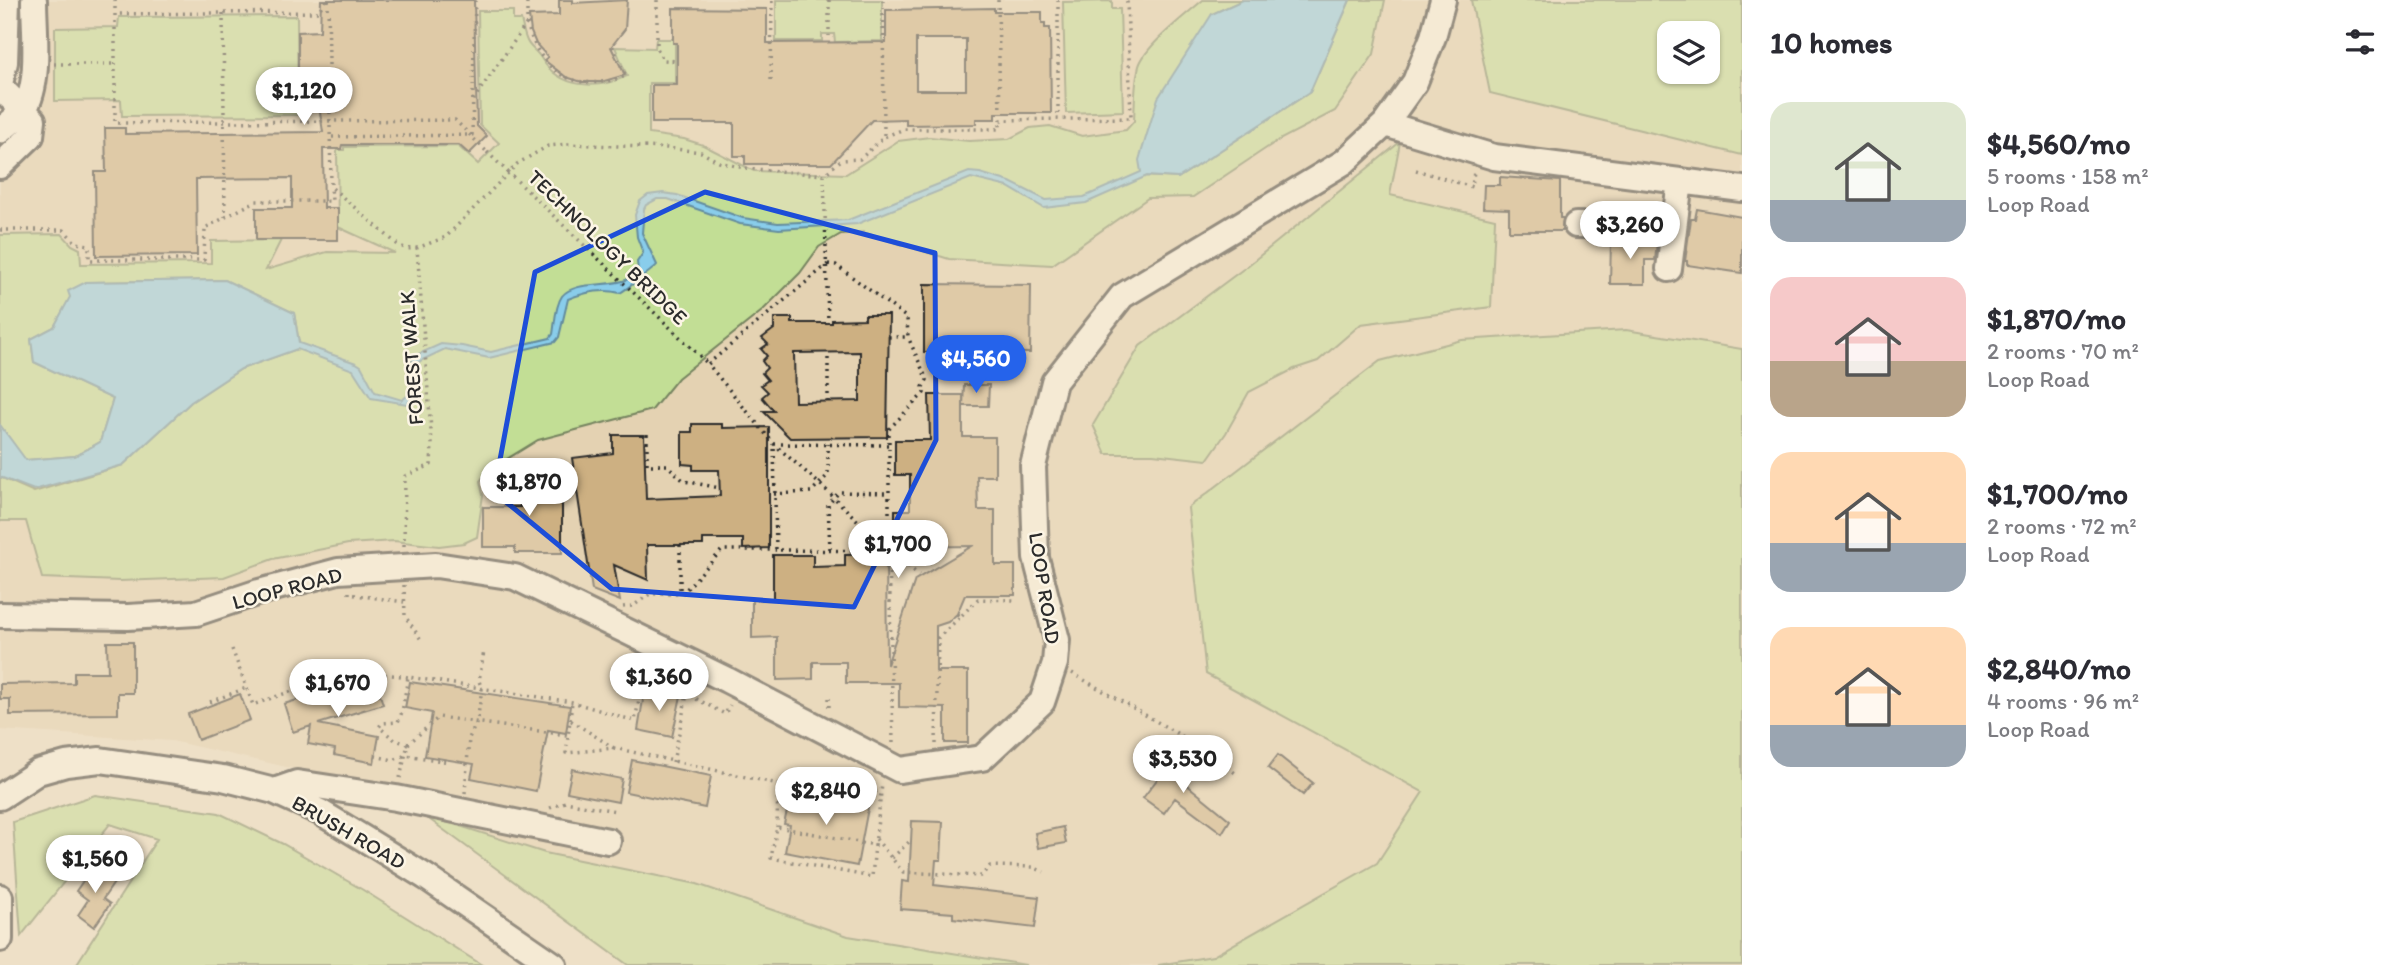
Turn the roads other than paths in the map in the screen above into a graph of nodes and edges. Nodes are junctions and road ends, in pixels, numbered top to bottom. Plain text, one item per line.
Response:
1 (7, 0) edge
2 (34, 0) edge
3 (1443, 0) edge
4 (0, 85) edge
5 (23, 110) junction
6 (1385, 124) junction
7 (0, 131) edge
8 (0, 166) edge
9 (1680, 181) junction
10 (1742, 189) edge
11 (1576, 225) dead end
12 (1674, 227) junction
13 (1669, 269) dead end
14 (0, 615) edge
15 (274, 791) junction
16 (0, 797) edge
17 (608, 841) dead end
18 (0, 897) edge
19 (0, 939) edge
20 (554, 965) edge

1 - 4 street
2 - 5 street
3 - 6 street, LOOP ROAD
4 - 5 street
5 - 7 street
5 - 8 street
6 - 9 street
6 - 14 street, LOOP ROAD
9 - 10 street
9 - 12 street
11 - 12 street
12 - 13 street
15 - 16 street, BRUSH ROAD
15 - 17 street
15 - 20 street, BRUSH ROAD
18 - 19 street

